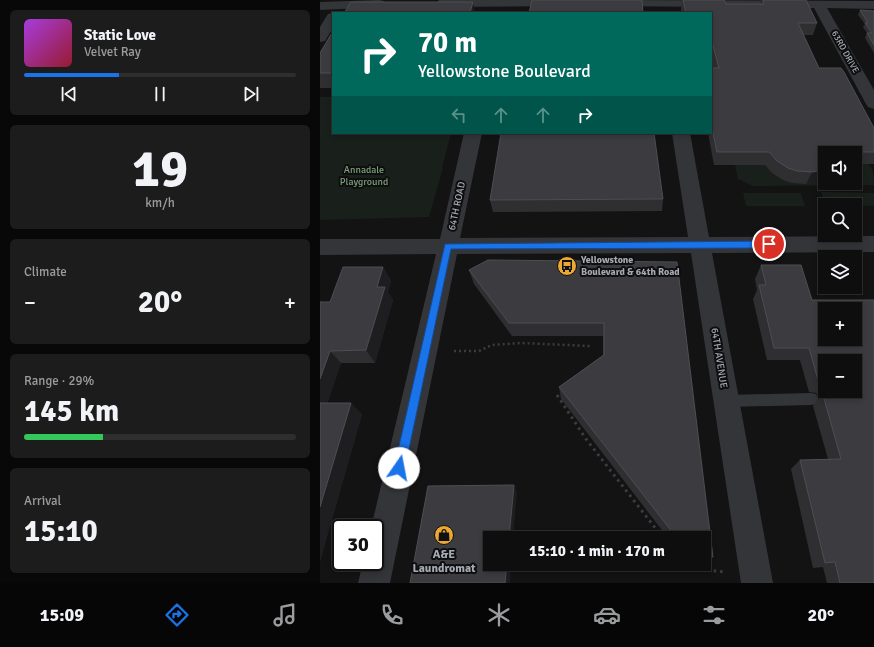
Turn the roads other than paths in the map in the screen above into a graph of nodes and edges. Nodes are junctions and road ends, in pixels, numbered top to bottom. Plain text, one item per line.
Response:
1 (577, 2) edge
2 (600, 2) edge
3 (818, 2) edge
4 (388, 4) edge
5 (427, 4) edge
6 (501, 5) edge
7 (660, 5) edge
8 (874, 5) edge
9 (320, 6) edge
10 (338, 9) edge
11 (332, 19) edge
12 (320, 38) edge
13 (874, 104) edge
14 (473, 134) edge
15 (681, 134) edge
16 (874, 244) edge
17 (700, 245) junction
18 (320, 246) edge
19 (448, 246) junction
20 (811, 399) dead end
21 (726, 401) junction
22 (374, 583) edge
23 (757, 583) edge

1 - 6 street
2 - 7 street
3 - 7 street
3 - 8 street
3 - 13 street, 63RD DRIVE
4 - 10 street
5 - 6 street
9 - 10 street
11 - 12 street
14 - 19 street, 64TH ROAD
15 - 17 street, 64TH AVENUE
16 - 17 street
17 - 19 street
17 - 21 street, 64TH AVENUE
18 - 19 street
19 - 22 street, 64TH ROAD
20 - 21 lane
21 - 23 street, 64TH AVENUE

